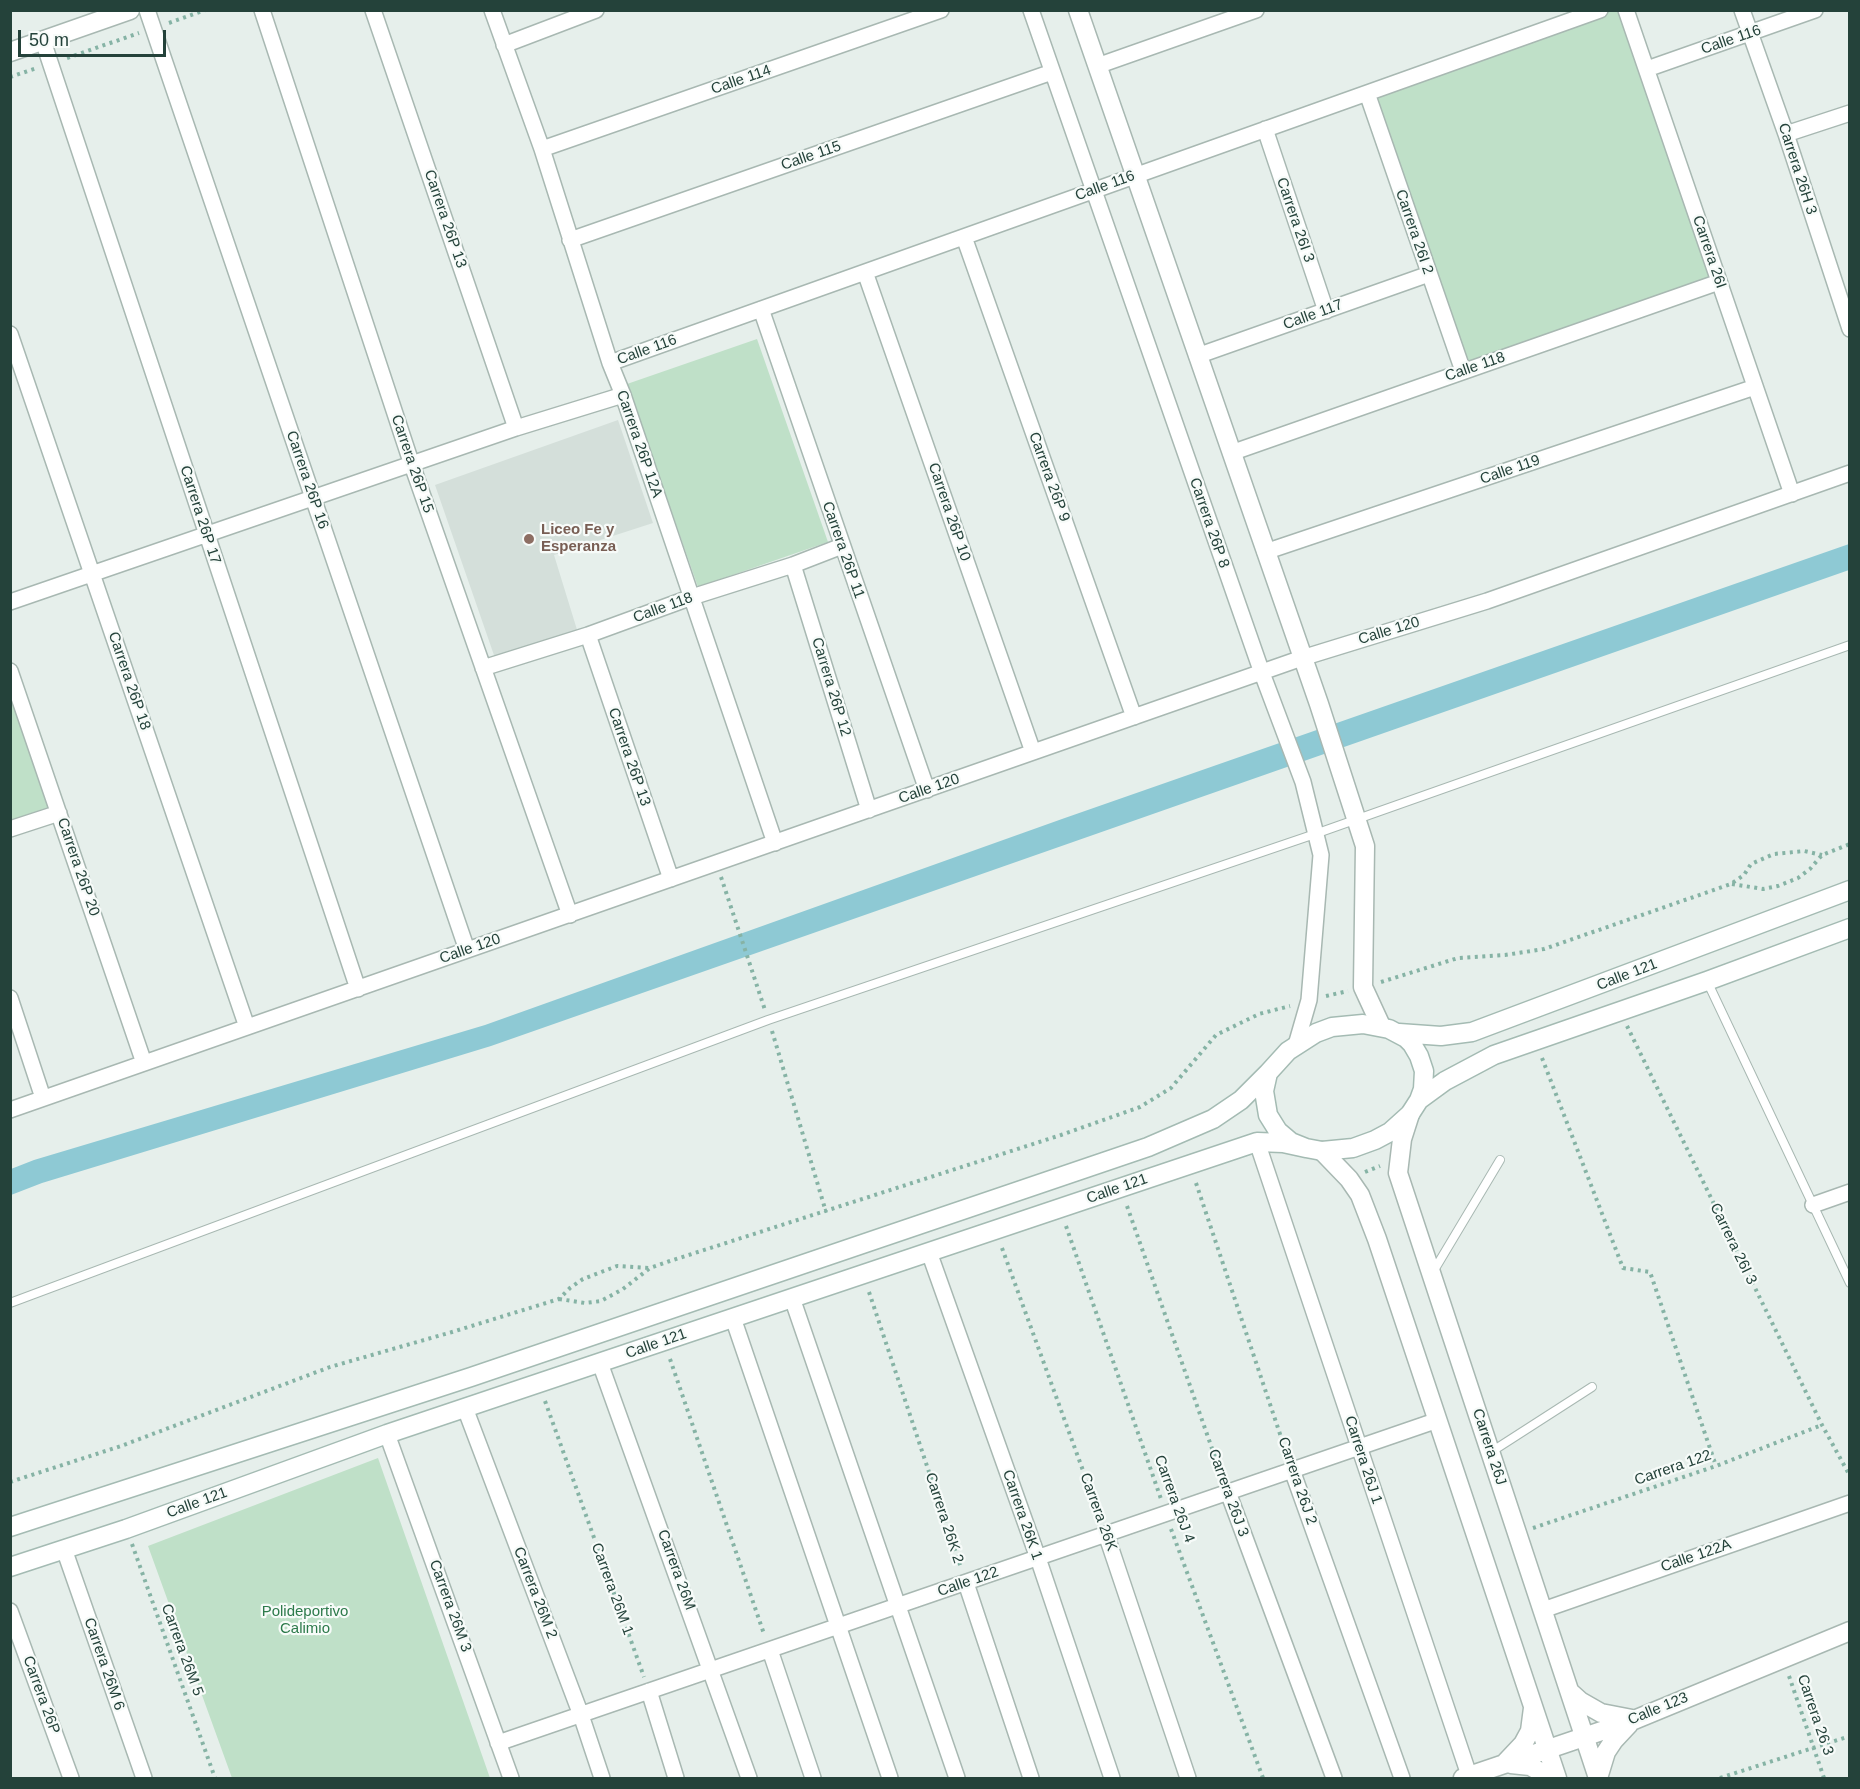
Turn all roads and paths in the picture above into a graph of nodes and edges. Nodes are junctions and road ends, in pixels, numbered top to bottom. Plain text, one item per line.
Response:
1 (130, 10) edge
2 (147, 10) edge
3 (205, 10) edge
4 (262, 10) edge
5 (373, 10) edge
6 (492, 10) edge
7 (596, 10) edge
8 (941, 10) edge
9 (1031, 10) edge
10 (1078, 10) edge
11 (1256, 10) edge
12 (1600, 10) edge
13 (1626, 10) edge
14 (1742, 10) edge
15 (1815, 10) edge
16 (153, 28) junction
17 (1750, 33) junction
18 (43, 41) junction
19 (504, 45) junction
20 (10, 52) edge
21 (51, 63) junction
22 (1097, 66) junction
23 (1647, 69) junction
24 (1052, 72) junction
25 (10, 77) edge
26 (1367, 93) junction
27 (1850, 113) edge
28 (1265, 129) junction
29 (1786, 134) junction
30 (542, 149) junction
31 (1135, 175) junction
32 (1094, 190) junction
33 (964, 237) junction
34 (570, 240) junction
35 (865, 272) junction
36 (1429, 274) junction
37 (1719, 282) junction
38 (761, 309) junction
39 (1326, 311) junction
40 (1850, 328) edge
41 (10, 334) edge
42 (1197, 356) junction
43 (610, 363) junction
44 (1462, 371) junction
45 (1755, 387) junction
46 (623, 395) junction
47 (516, 429) junction
48 (1231, 453) junction
49 (412, 465) junction
50 (1850, 472) edge
51 (1792, 494) junction
52 (313, 498) junction
53 (206, 533) junction
54 (842, 546) junction
55 (1265, 552) junction
56 (793, 565) junction
57 (92, 574) junction
58 (692, 597) junction
59 (10, 602) edge
60 (588, 635) junction
61 (1850, 645) edge
62 (1302, 658) junction
63 (483, 668) junction
64 (10, 671) edge
65 (1262, 673) junction
66 (1134, 717) junction
67 (1033, 753) junction
68 (927, 790) junction
69 (869, 810) junction
70 (59, 813) junction
71 (1357, 820) junction
72 (10, 830) edge
73 (1315, 834) junction
74 (775, 843) junction
75 (1850, 844) edge
76 (1822, 855) junction
77 (716, 863) junction
78 (671, 879) junction
79 (1731, 884) junction
80 (1850, 890) edge
81 (570, 915) junction
82 (1850, 928) edge
83 (467, 950) junction
84 (1707, 981) junction
85 (1363, 987) junction
86 (358, 989) junction
87 (10, 998) edge
88 (1309, 1000) junction
89 (1624, 1019) junction
90 (768, 1020) junction
91 (1639, 1024) dead end
92 (1381, 1026) junction
93 (247, 1027) junction
94 (1617, 1032) dead end
95 (1399, 1034) junction
96 (1296, 1045) junction
97 (1553, 1054) dead end
98 (1542, 1058) junction
99 (1532, 1062) dead end
100 (144, 1063) junction
101 (1268, 1073) junction
102 (43, 1098) junction
103 (1414, 1107) junction
104 (10, 1110) edge
105 (1257, 1142) junction
106 (1314, 1149) junction
107 (1399, 1158) junction
108 (1500, 1161) dead end
109 (1349, 1179) junction
110 (1186, 1186) dead end
111 (1850, 1192) edge
112 (1137, 1203) dead end
113 (1127, 1206) junction
114 (1813, 1206) junction
115 (1117, 1209) dead end
116 (826, 1212) junction
117 (1076, 1223) dead end
118 (1066, 1226) junction
119 (1055, 1230) dead end
120 (992, 1251) dead end
121 (929, 1252) junction
122 (650, 1268) junction
123 (1431, 1274) junction
124 (1850, 1283) edge
125 (859, 1296) dead end
126 (792, 1298) junction
127 (559, 1299) junction
128 (10, 1303) edge
129 (733, 1318) junction
130 (680, 1356) dead end
131 (670, 1359) junction
132 (659, 1362) dead end
133 (600, 1363) junction
134 (1592, 1387) dead end
135 (555, 1397) dead end
136 (545, 1401) junction
137 (534, 1404) dead end
138 (465, 1408) junction
139 (1438, 1420) junction
140 (1822, 1425) junction
141 (387, 1434) junction
142 (1358, 1448) junction
143 (1491, 1452) junction
144 (1716, 1466) junction
145 (1292, 1470) junction
146 (1850, 1476) edge
147 (10, 1482) edge
148 (1228, 1492) junction
149 (1850, 1503) edge
150 (1166, 1514) junction
151 (10, 1527) edge
152 (126, 1529) junction
153 (1530, 1529) dead end
154 (1106, 1534) junction
155 (64, 1550) junction
156 (1038, 1558) junction
157 (10, 1567) edge
158 (966, 1583) junction
159 (899, 1606) junction
160 (1543, 1610) junction
161 (10, 1611) edge
162 (839, 1626) junction
163 (1850, 1631) edge
164 (770, 1650) junction
165 (1783, 1658) junction
166 (711, 1670) junction
167 (649, 1691) junction
168 (1570, 1692) junction
169 (1533, 1704) junction
170 (581, 1715) junction
171 (1634, 1720) junction
172 (1850, 1736) edge
173 (1585, 1737) junction
174 (498, 1743) junction
175 (1813, 1748) junction
176 (1548, 1750) junction
177 (1503, 1764) junction
178 (1467, 1778) edge
179 (71, 1779) edge
180 (144, 1779) edge
181 (215, 1779) edge
182 (511, 1779) edge
183 (602, 1779) edge
184 (676, 1779) edge
185 (749, 1779) edge
186 (813, 1779) edge
187 (890, 1779) edge
188 (957, 1779) edge
189 (1031, 1779) edge
190 (1112, 1779) edge
191 (1188, 1779) edge
192 (1263, 1779) edge
193 (1334, 1779) edge
194 (1402, 1779) edge
195 (1551, 1779) edge
196 (1557, 1779) edge
197 (1598, 1779) edge
198 (1720, 1779) edge
199 (1824, 1779) edge

1 - 18 main road
2 - 16 street, Carrera 26P 16
3 - 16 path
4 - 49 street, Carrera 26P 15
5 - 47 street, Carrera 26P 13
6 - 19 street, Carrera 26P 12A
7 - 19 street
8 - 30 street, Calle 114
9 - 24 street, Carrera 26P 8
10 - 22 main road
11 - 22 street
12 - 26 street, Calle 116
13 - 23 street, Carrera 26I
14 - 17 street, Carrera 26H 3
15 - 17 street, Calle 116
16 - 21 path
16 - 52 street, Carrera 26P 16
17 - 23 street, Calle 116
17 - 29 street, Carrera 26H 3
18 - 20 main road
18 - 21 street, Carrera 26P 17
19 - 30 street, Carrera 26P 12A
21 - 25 path
21 - 53 street, Carrera 26P 17
22 - 31 main road
23 - 37 street, Carrera 26I
24 - 32 street, Carrera 26P 8
24 - 34 street, Calle 115
26 - 28 street, Calle 116
26 - 36 street, Carrera 26I 2
27 - 29 street
28 - 31 street, Calle 116
28 - 39 street, Carrera 26I 3
29 - 40 street, Carrera 26H 3
30 - 34 street, Carrera 26P 12A
31 - 32 street, Calle 116
31 - 42 main road
32 - 33 street, Calle 116
32 - 65 street, Carrera 26P 8
33 - 35 street, Calle 116
33 - 66 street, Carrera 26P 9
34 - 43 street, Carrera 26P 12A
35 - 38 street, Calle 116
35 - 67 street, Carrera 26P 10
36 - 39 street, Calle 117
36 - 44 street, Carrera 26I 2
37 - 44 street, Calle 118
37 - 45 street, Carrera 26I
38 - 43 street, Calle 116
38 - 54 street, Carrera 26P 11
39 - 42 street, Calle 117
41 - 57 street, Carrera 26P 18
42 - 48 main road
43 - 46 street, Carrera 26P 12A
44 - 48 street, Calle 118
45 - 51 street, Carrera 26I
45 - 55 street, Calle 119
46 - 47 street
46 - 58 street, Carrera 26P 12A
47 - 49 street
48 - 55 main road
49 - 52 street
49 - 63 street, Carrera 26P 15
50 - 51 street, Calle 120
51 - 62 street, Calle 120
52 - 53 street
52 - 83 street, Carrera 26P 16
53 - 57 street
53 - 86 street, Carrera 26P 17
54 - 56 street, Calle 118
54 - 68 street, Carrera 26P 11
55 - 62 main road
56 - 58 street, Calle 118
56 - 69 street, Carrera 26P 12
57 - 59 street
57 - 93 street, Carrera 26P 18
58 - 60 street, Calle 118
58 - 74 street, Carrera 26P 12A
60 - 63 street, Calle 118
60 - 78 street, Carrera 26P 13
61 - 71 lane
62 - 65 street, Calle 120
62 - 71 main road
63 - 81 street, Carrera 26P 15
64 - 70 street, Carrera 26P 20
65 - 66 street, Calle 120
65 - 73 street, Carrera 26P 8
66 - 67 street, Calle 120
67 - 68 street, Calle 120
68 - 69 street, Calle 120
69 - 74 street, Calle 120
70 - 72 street
70 - 100 street, Carrera 26P 20
71 - 73 lane
71 - 85 main road
73 - 88 street, Carrera 26P 8
73 - 90 lane
74 - 77 street, Calle 120
75 - 76 path
76 - 79 path
76 - 79 path
77 - 78 street, Calle 120
77 - 90 path
78 - 81 street, Calle 120
79 - 85 path
80 - 95 main road, Calle 121
81 - 83 street, Calle 120
82 - 84 main road, Calle 121
83 - 86 street, Calle 120
84 - 89 main road, Calle 121
84 - 114 lane
85 - 88 path
85 - 92 main road
86 - 93 street, Calle 120
87 - 102 street
88 - 96 street, Carrera 26P 8
88 - 116 path
89 - 91 path
89 - 94 path
89 - 103 main road, Calle 121
89 - 140 path, Carrera 26I 3
90 - 116 path
90 - 128 lane
92 - 95 main road
92 - 96 main road
93 - 100 street, Calle 120
95 - 103 main road
96 - 101 main road
97 - 98 path
98 - 99 path
98 - 144 path
100 - 102 street, Calle 120
101 - 106 main road
101 - 151 main road, Calle 121
102 - 104 street, Calle 120
103 - 106 main road
103 - 107 main road, Carrera 26J
105 - 106 main road, Calle 121
105 - 121 main road, Calle 121
105 - 142 street, Carrera 26J 1
106 - 109 main road
107 - 109 path
107 - 123 main road, Carrera 26J
108 - 123 lane
109 - 139 main road
110 - 145 path, Carrera 26J 2
111 - 114 street
112 - 113 path
113 - 115 path
113 - 148 path, Carrera 26J 3
114 - 124 lane
116 - 122 path
117 - 118 path
118 - 119 path
118 - 150 path, Carrera 26J 4
120 - 154 path, Carrera 26K
121 - 126 main road, Calle 121
121 - 156 street, Carrera 26K 1
122 - 127 path
122 - 127 path
123 - 143 main road, Carrera 26J
125 - 158 path, Carrera 26K 2
126 - 129 main road, Calle 121
126 - 159 street
127 - 147 path
129 - 133 main road, Calle 121
129 - 162 street
130 - 131 path
131 - 132 path
131 - 164 path
133 - 138 main road, Calle 121
133 - 166 street, Carrera 26M
134 - 143 lane
135 - 136 path
136 - 137 path
136 - 167 path, Carrera 26M 1
138 - 141 main road, Calle 121
138 - 170 street, Carrera 26M 2
139 - 142 street, Calle 122
139 - 169 main road
140 - 144 path, Carrera 122
140 - 146 path, Carrera 26I 3
141 - 152 main road, Calle 121
141 - 174 street, Carrera 26M 3
142 - 145 street, Calle 122
142 - 178 street, Carrera 26J 1
143 - 160 main road, Carrera 26J
144 - 153 path, Carrera 122
145 - 148 street, Calle 122
145 - 194 street, Carrera 26J 2
148 - 150 street, Calle 122
148 - 193 street, Carrera 26J 3
149 - 160 street, Calle 122A
150 - 154 street, Calle 122
150 - 192 path, Carrera 26J 4
152 - 155 main road, Calle 121
152 - 181 path, Carrera 26M 5
154 - 156 street, Calle 122
154 - 191 street, Carrera 26K
155 - 157 main road, Calle 121
155 - 180 street, Carrera 26M 6
156 - 158 street, Calle 122
156 - 190 street, Carrera 26K 1
158 - 159 street, Calle 122
158 - 189 street, Carrera 26K 2
159 - 162 street, Calle 122
159 - 188 street
160 - 168 main road, Carrera 26J
161 - 179 street, Carrera 26P
162 - 164 street, Calle 122
162 - 187 street
163 - 165 main road, Calle 123
164 - 166 street, Calle 122
164 - 186 street
165 - 171 main road, Calle 123
165 - 175 path, Carrera 26 3
166 - 167 street, Calle 122
166 - 185 street, Carrera 26M
167 - 170 street, Calle 122
167 - 184 street
168 - 171 main road
168 - 173 main road, Carrera 26J
169 - 176 main road
169 - 177 main road
170 - 174 street, Calle 122
170 - 183 street, Carrera 26M 2
171 - 173 main road, Calle 123
171 - 197 main road
172 - 175 path
173 - 176 main road, Calle 123
173 - 197 main road, Carrera 26J
174 - 182 street, Carrera 26M 3
175 - 198 path
175 - 199 path, Carrera 26 3
176 - 177 main road, Calle 123
176 - 196 main road
177 - 178 main road, Calle 123
177 - 195 main road

